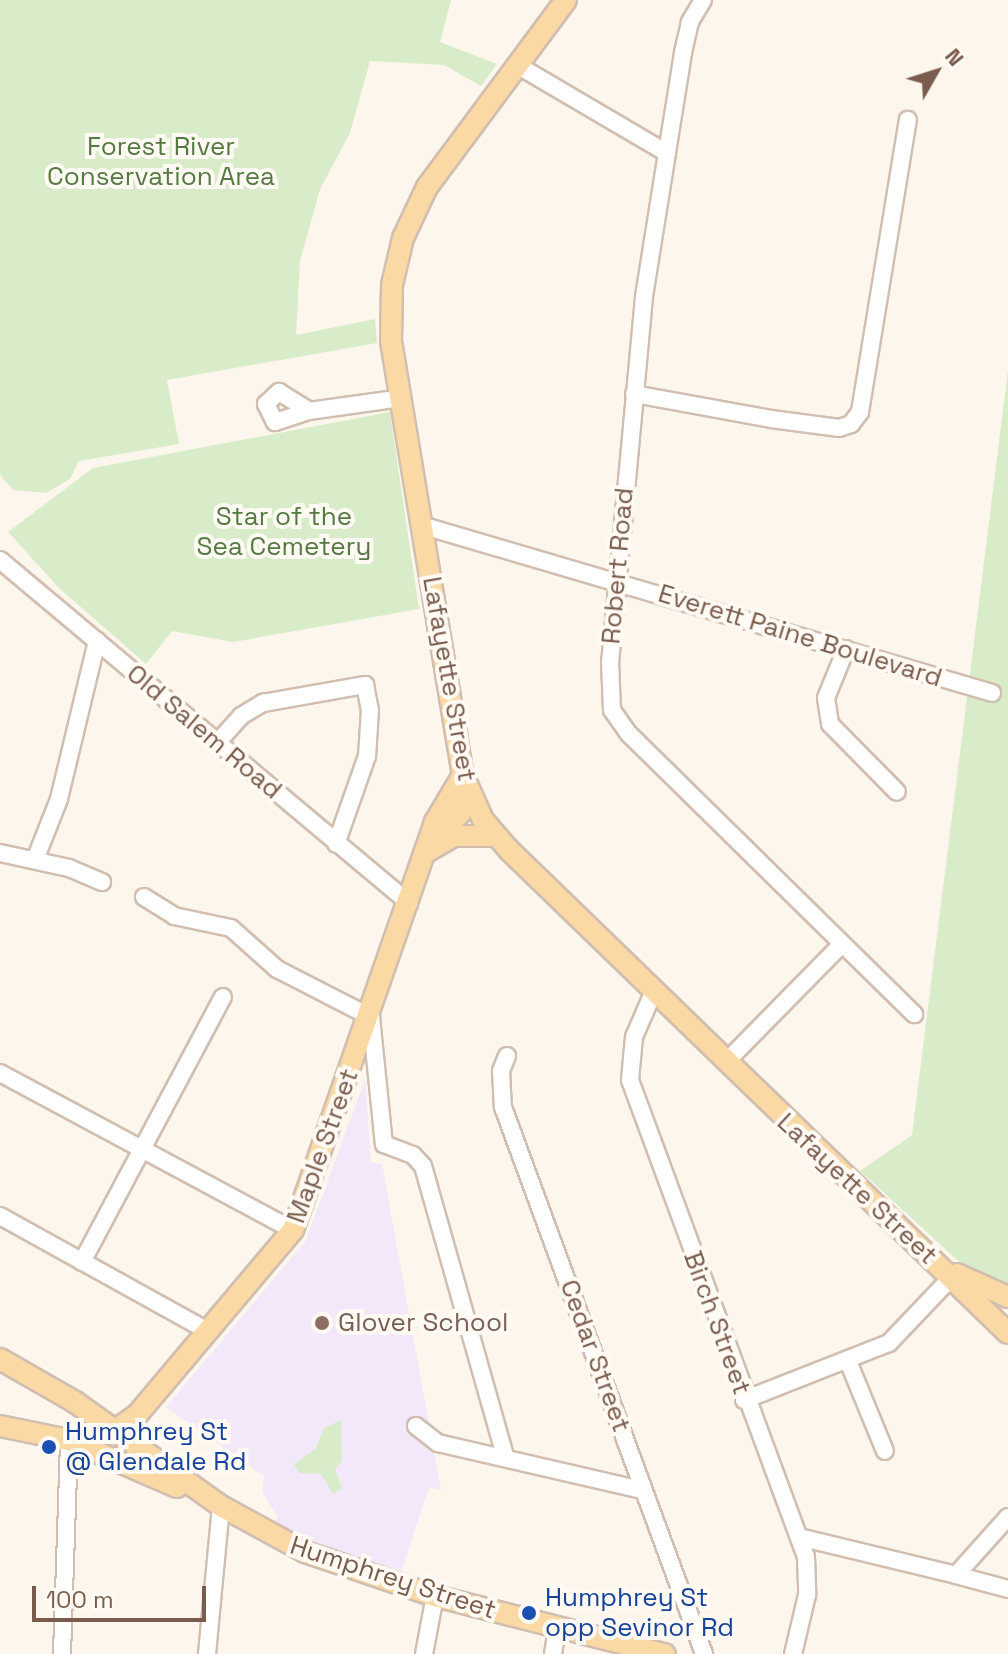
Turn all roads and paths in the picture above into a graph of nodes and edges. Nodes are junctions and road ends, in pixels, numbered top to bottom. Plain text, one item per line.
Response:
1 (566, 0) edge
2 (703, 0) edge
3 (517, 65) junction
4 (908, 120) dead end
5 (667, 153) junction
6 (634, 394) junction
7 (401, 398) junction
8 (309, 411) dead end
9 (424, 526) junction
10 (0, 560) edge
11 (616, 584) junction
12 (97, 641) junction
13 (846, 649) junction
14 (992, 693) dead end
15 (217, 743) junction
16 (463, 775) junction
17 (897, 792) dead end
18 (471, 801) junction
19 (496, 836) junction
20 (336, 844) junction
21 (426, 852) junction
22 (0, 853) edge
23 (35, 860) junction
24 (102, 882) dead end
25 (144, 897) dead end
26 (409, 903) junction
27 (842, 944) junction
28 (653, 993) junction
29 (223, 997) dead end
30 (914, 1014) dead end
31 (371, 1017) junction
32 (507, 1056) dead end
33 (726, 1062) junction
34 (0, 1073) edge
35 (141, 1150) junction
36 (0, 1216) edge
37 (293, 1230) junction
38 (926, 1254) junction
39 (82, 1262) junction
40 (951, 1278) junction
41 (1008, 1297) edge
42 (1006, 1325) edge
43 (209, 1332) junction
44 (0, 1359) edge
45 (848, 1361) junction
46 (744, 1400) junction
47 (0, 1426) edge
48 (416, 1426) dead end
49 (114, 1431) junction
50 (69, 1440) junction
51 (885, 1451) dead end
52 (505, 1455) junction
53 (642, 1490) junction
54 (221, 1506) junction
55 (1008, 1517) edge
56 (799, 1537) junction
57 (956, 1575) junction
58 (1008, 1589) edge
59 (435, 1596) junction
60 (557, 1628) junction
61 (62, 1654) edge
62 (207, 1654) edge
63 (424, 1654) edge
64 (553, 1654) edge
65 (665, 1654) edge
66 (704, 1654) edge
67 (793, 1654) edge

1 - 3 main road, Lafayette Street
2 - 5 street, Robert Road
3 - 5 street
3 - 7 main road, Lafayette Street
4 - 6 street
5 - 6 street, Robert Road
6 - 11 street, Robert Road
7 - 8 street
7 - 9 main road, Lafayette Street
9 - 11 street, Everett Paine Boulevard
9 - 16 main road, Lafayette Street
10 - 12 street, Old Salem Road
11 - 13 street, Everett Paine Boulevard
11 - 27 street, Robert Road
12 - 15 street, Old Salem Road
12 - 23 street
13 - 14 street, Everett Paine Boulevard
13 - 17 street
15 - 20 street, Old Salem Road
15 - 20 street
16 - 18 main road, Lafayette Street
16 - 21 main road, Maple Street
18 - 19 main road, Lafayette Street
18 - 21 main road, Maple Street
19 - 21 main road
19 - 28 main road, Lafayette Street
20 - 26 street, Old Salem Road
21 - 26 main road, Maple Street
22 - 23 street
23 - 24 street
25 - 31 street
26 - 31 main road, Maple Street
27 - 30 street, Robert Road
27 - 33 street
28 - 33 main road, Lafayette Street
28 - 46 street, Birch Street
29 - 35 street
31 - 37 main road, Maple Street
31 - 52 street
32 - 53 street, Cedar Street
33 - 38 main road, Lafayette Street
34 - 35 street
35 - 37 street
35 - 39 street
36 - 39 street
37 - 43 main road, Maple Street
38 - 40 main road, Lafayette Street
38 - 41 main road
39 - 43 street
40 - 42 main road, Lafayette Street
40 - 45 street
43 - 49 main road, Maple Street
44 - 49 main road
45 - 46 street
45 - 51 street
46 - 56 street, Birch Street
47 - 50 main road, Humphrey Street
48 - 52 street
49 - 50 main road, Humphrey Street
49 - 54 main road, Humphrey Street
50 - 54 main road, Humphrey Street
50 - 61 street
52 - 53 street
53 - 66 street, Cedar Street
54 - 59 main road, Humphrey Street
54 - 62 street
55 - 57 street
56 - 57 street
56 - 67 street, Birch Street
57 - 58 street
59 - 60 main road, Humphrey Street
59 - 63 street
60 - 64 street
60 - 65 main road, Humphrey Street

